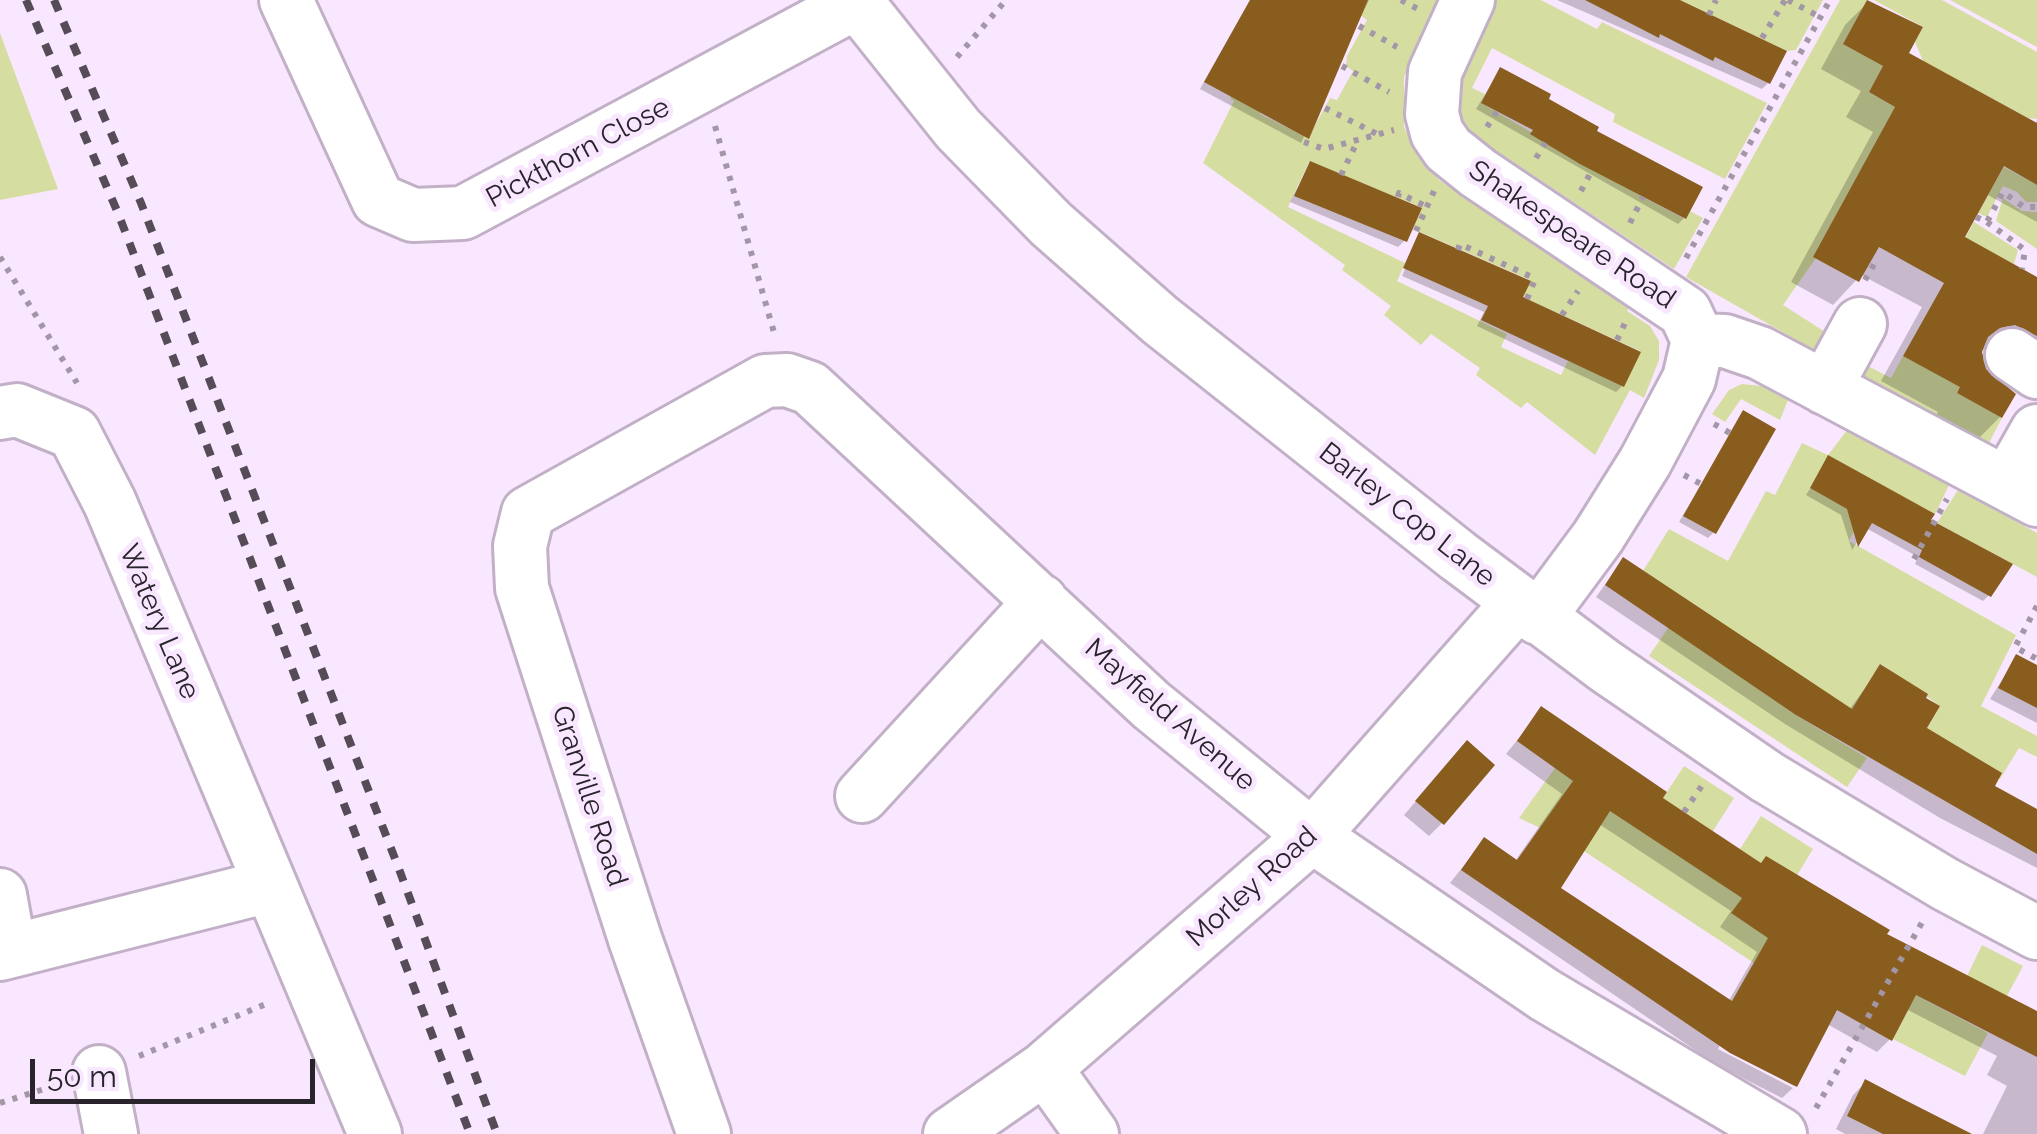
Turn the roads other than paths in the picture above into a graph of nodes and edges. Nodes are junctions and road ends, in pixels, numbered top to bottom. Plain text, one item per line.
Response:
1 (286, 0) edge
2 (1468, 0) edge
3 (856, 1) edge
4 (1860, 324) dead end
5 (1698, 340) junction
6 (1825, 388) junction
7 (0, 413) edge
8 (2037, 431) edge
9 (582, 482) joint
10 (2022, 492) edge
11 (1041, 601) junction
12 (1528, 611) junction
13 (862, 796) dead end
14 (1312, 836) junction
15 (269, 886) junction
16 (0, 895) edge
17 (2037, 933) edge
18 (5, 953) edge
19 (1045, 1068) junction
20 (99, 1072) road end
21 (1795, 1126) edge
22 (110, 1134) edge
23 (374, 1134) edge
24 (704, 1134) edge
25 (950, 1134) edge
26 (1092, 1134) edge

1 - 3 street, Pickthorn Close
2 - 5 street, Shakespeare Road
3 - 12 street, Barley Cop Lane
4 - 6 street
5 - 6 street
5 - 12 street
6 - 10 street
7 - 15 street, Watery Lane
8 - 10 street
9 - 11 street, Mayfield Avenue
9 - 24 street, Granville Road
11 - 13 street
11 - 14 street, Mayfield Avenue
12 - 14 street, Morley Road
12 - 17 street, Barley Cop Lane
14 - 19 street, Morley Road
14 - 21 street, Mayfield Avenue
15 - 18 street
15 - 23 street, Watery Lane
16 - 18 street
19 - 25 street, Morley Road
19 - 26 street
20 - 22 street

